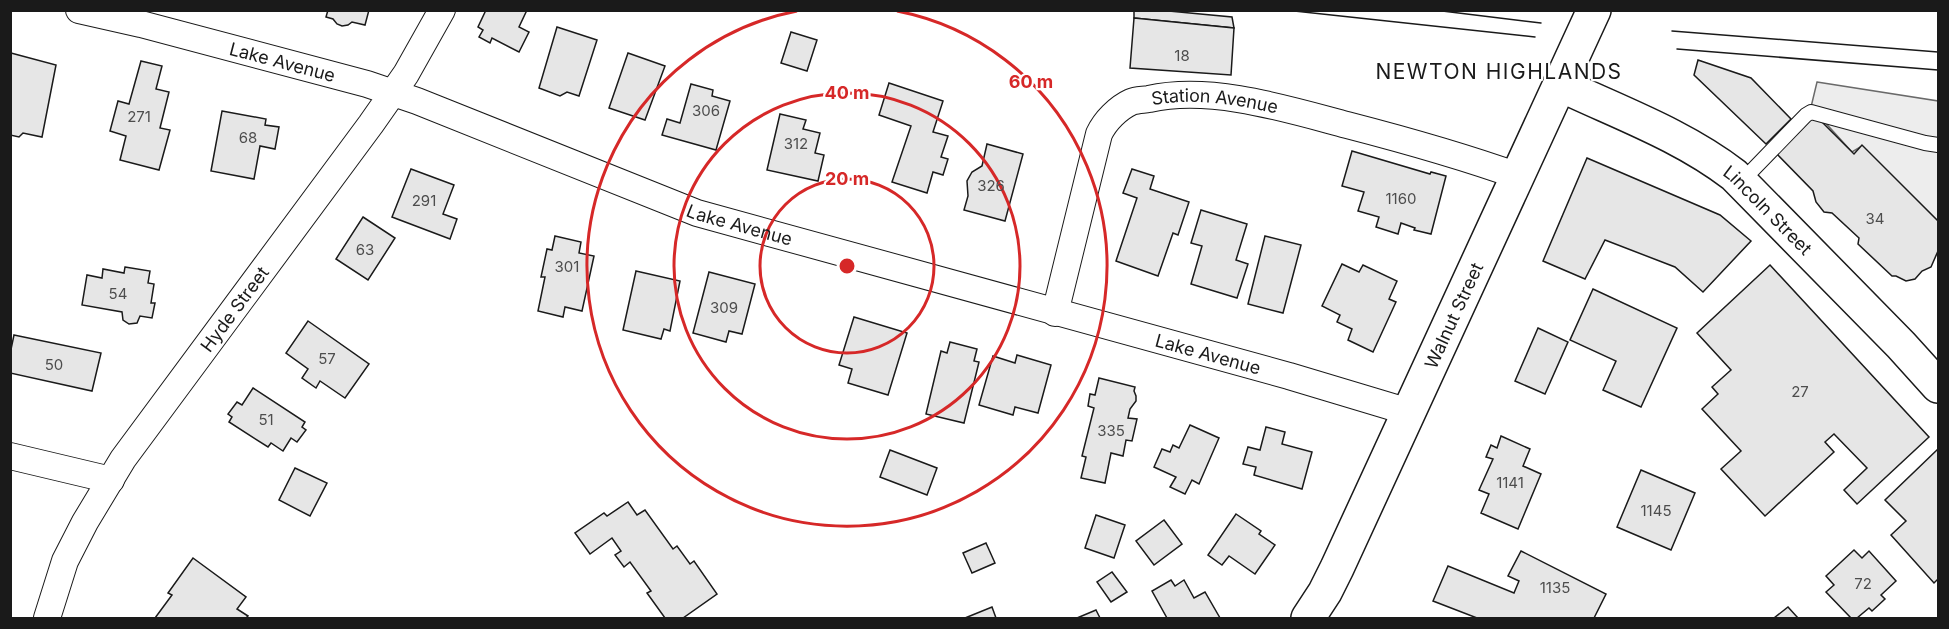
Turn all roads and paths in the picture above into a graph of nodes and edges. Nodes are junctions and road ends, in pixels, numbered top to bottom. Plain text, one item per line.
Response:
1 (79, 10) edge
2 (442, 10) edge
3 (1594, 10) edge
4 (1561, 85) junction
5 (393, 93) junction
6 (1938, 145) edge
7 (1518, 176) junction
8 (1741, 182) junction
9 (1055, 313) junction
10 (1938, 386) edge
11 (1409, 412) junction
12 (10, 456) edge
13 (111, 480) junction
14 (48, 618) edge
15 (1308, 618) edge

1 - 5 street, Lake Avenue
2 - 5 street, Hyde Street
3 - 4 main road, Walnut Street
4 - 7 main road, Walnut Street
4 - 8 main road, Lincoln Street
5 - 9 street, Lake Avenue
5 - 13 street, Hyde Street
6 - 8 lane
7 - 9 street, Station Avenue
7 - 11 main road, Walnut Street
8 - 10 main road, Lincoln Street
9 - 11 street, Lake Avenue
11 - 15 main road, Walnut Street
12 - 13 street
13 - 14 street, Hyde Street

